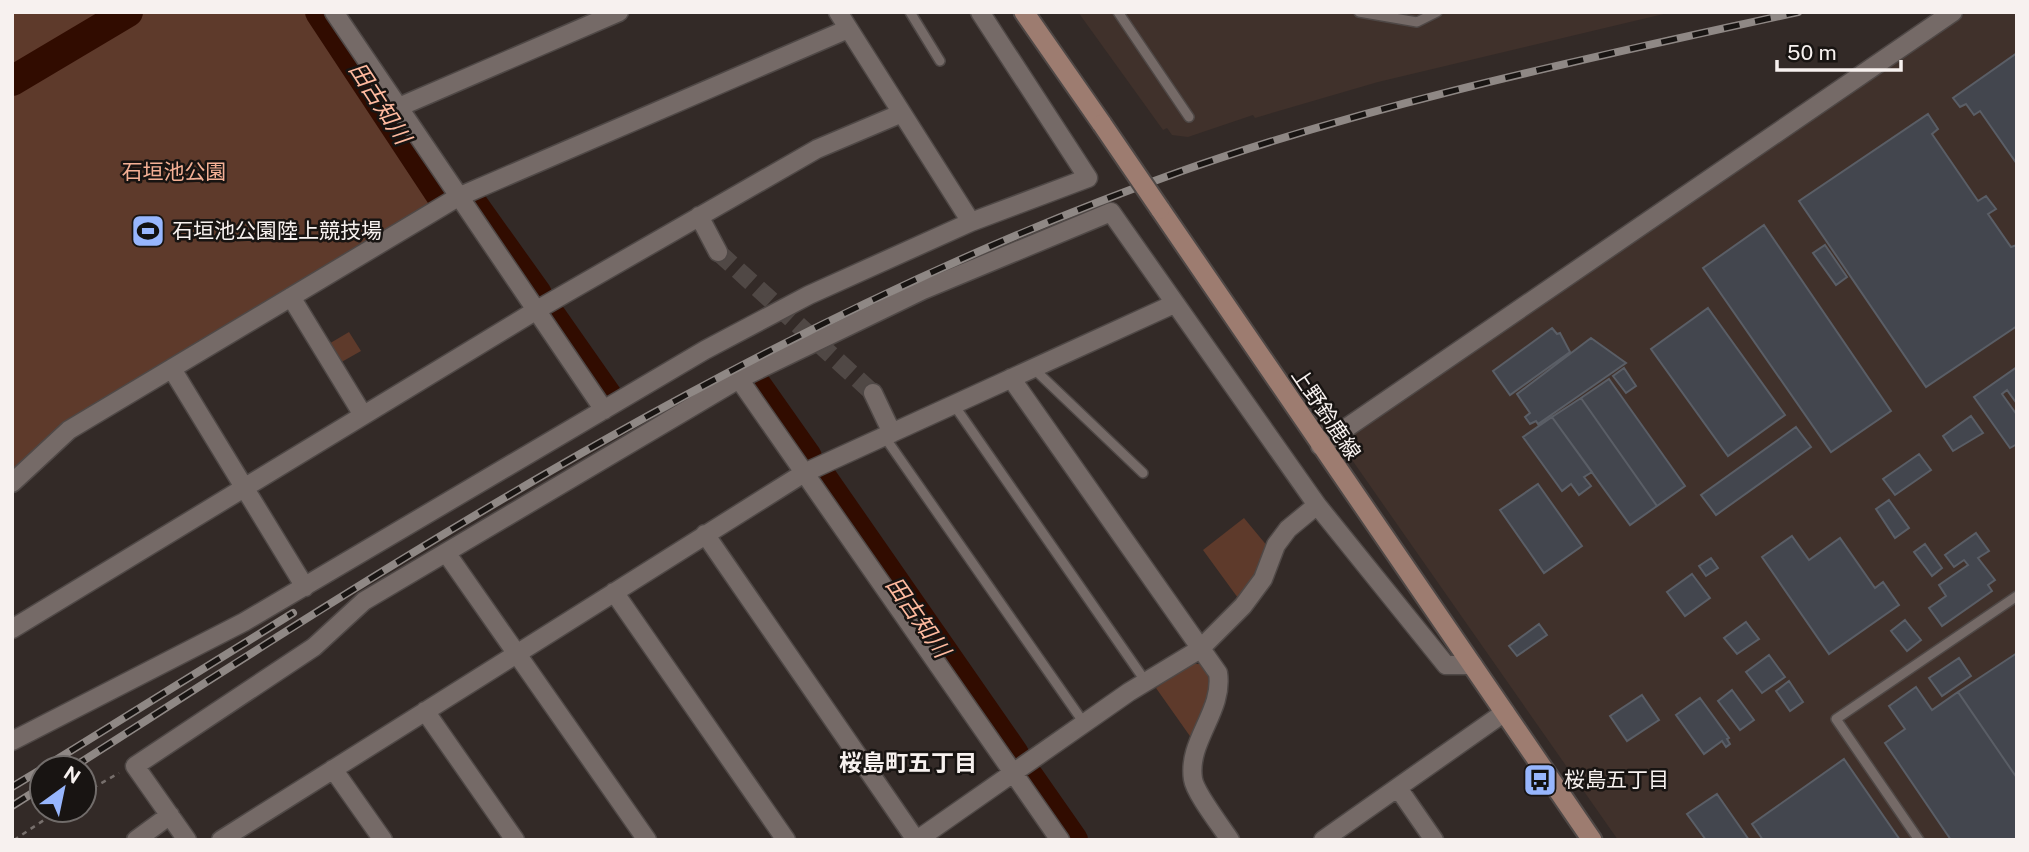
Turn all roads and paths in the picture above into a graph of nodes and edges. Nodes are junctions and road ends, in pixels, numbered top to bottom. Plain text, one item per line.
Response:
1 (334, 12) edge
2 (619, 12) edge
3 (838, 12) edge
4 (910, 12) edge
5 (980, 12) edge
6 (1024, 12) edge
7 (1118, 12) edge
8 (1359, 12) edge
9 (1437, 12) edge
10 (1953, 12) edge
11 (848, 29) junction
12 (940, 61) dead end
13 (398, 107) junction
14 (902, 113) junction
15 (1188, 117) dead end
16 (458, 197) junction
17 (699, 216) junction
18 (971, 222) junction
19 (718, 252) tunnel mouth
20 (291, 297) junction
21 (1174, 304) junction
22 (535, 311) junction
23 (1033, 368) junction
24 (172, 369) junction
25 (1011, 378) junction
26 (739, 379) junction
27 (873, 393) tunnel mouth
28 (954, 404) junction
29 (604, 410) junction
30 (363, 415) junction
31 (888, 434) junction
32 (1320, 446) junction
33 (804, 473) junction
34 (1143, 473) dead end
35 (12, 483) edge
36 (244, 487) junction
37 (1317, 505) junction
38 (705, 534) junction
39 (447, 554) junction
40 (304, 587) junction
41 (614, 592) junction
42 (2017, 596) edge
43 (12, 629) edge
44 (1200, 649) junction
45 (517, 652) junction
46 (1473, 665) junction
47 (1146, 682) junction
48 (425, 711) junction
49 (1505, 712) junction
50 (1084, 723) junction
51 (12, 741) edge
52 (135, 766) junction
53 (334, 769) junction
54 (1012, 772) junction
55 (98, 786) edge
56 (1398, 788) junction
57 (170, 815) junction
58 (38, 824) edge
59 (13, 840) edge
60 (136, 840) edge
61 (187, 840) edge
62 (221, 840) edge
63 (383, 840) edge
64 (514, 840) edge
65 (647, 840) edge
66 (786, 840) edge
67 (917, 840) edge
68 (1060, 840) edge
69 (1230, 840) edge
70 (1323, 840) edge
71 (1434, 840) edge
72 (1592, 840) edge
73 (1919, 840) edge

1 - 13 street
2 - 13 street
3 - 11 street
4 - 12 lane
5 - 18 street
6 - 32 main road, 上野鈴鹿線, bridge
7 - 15 lane
8 - 9 lane
10 - 32 street
11 - 14 street
11 - 16 street
13 - 16 street
14 - 17 street
14 - 18 street
16 - 20 street
16 - 22 street
17 - 19 street
17 - 22 street
18 - 29 street
20 - 24 street
20 - 30 street
21 - 23 street
21 - 26 street
21 - 37 street
22 - 29 street
22 - 30 street
23 - 25 street
23 - 34 lane
24 - 35 street
24 - 36 street
25 - 28 street
25 - 44 street
26 - 33 street
26 - 39 street
27 - 31 street
28 - 31 street
28 - 47 lane
29 - 40 street
30 - 36 street
31 - 33 street
31 - 50 lane
32 - 46 main road, 上野鈴鹿線
33 - 38 street
33 - 54 street
36 - 40 street
36 - 43 street
37 - 44 street
37 - 46 street
38 - 41 street
38 - 67 street
39 - 45 street
39 - 52 street
40 - 51 street
41 - 45 street
41 - 66 street
42 - 73 lane
44 - 47 street
44 - 69 street
45 - 48 street
45 - 65 street
46 - 49 main road, 上野鈴鹿線
47 - 50 street
48 - 53 street
48 - 64 street
49 - 56 street
49 - 72 main road, 上野鈴鹿線
50 - 54 street
52 - 55 path
52 - 57 street
53 - 62 street
53 - 63 street
54 - 67 street
54 - 68 street
56 - 70 street
56 - 71 street
57 - 60 street
57 - 61 street
58 - 59 path

